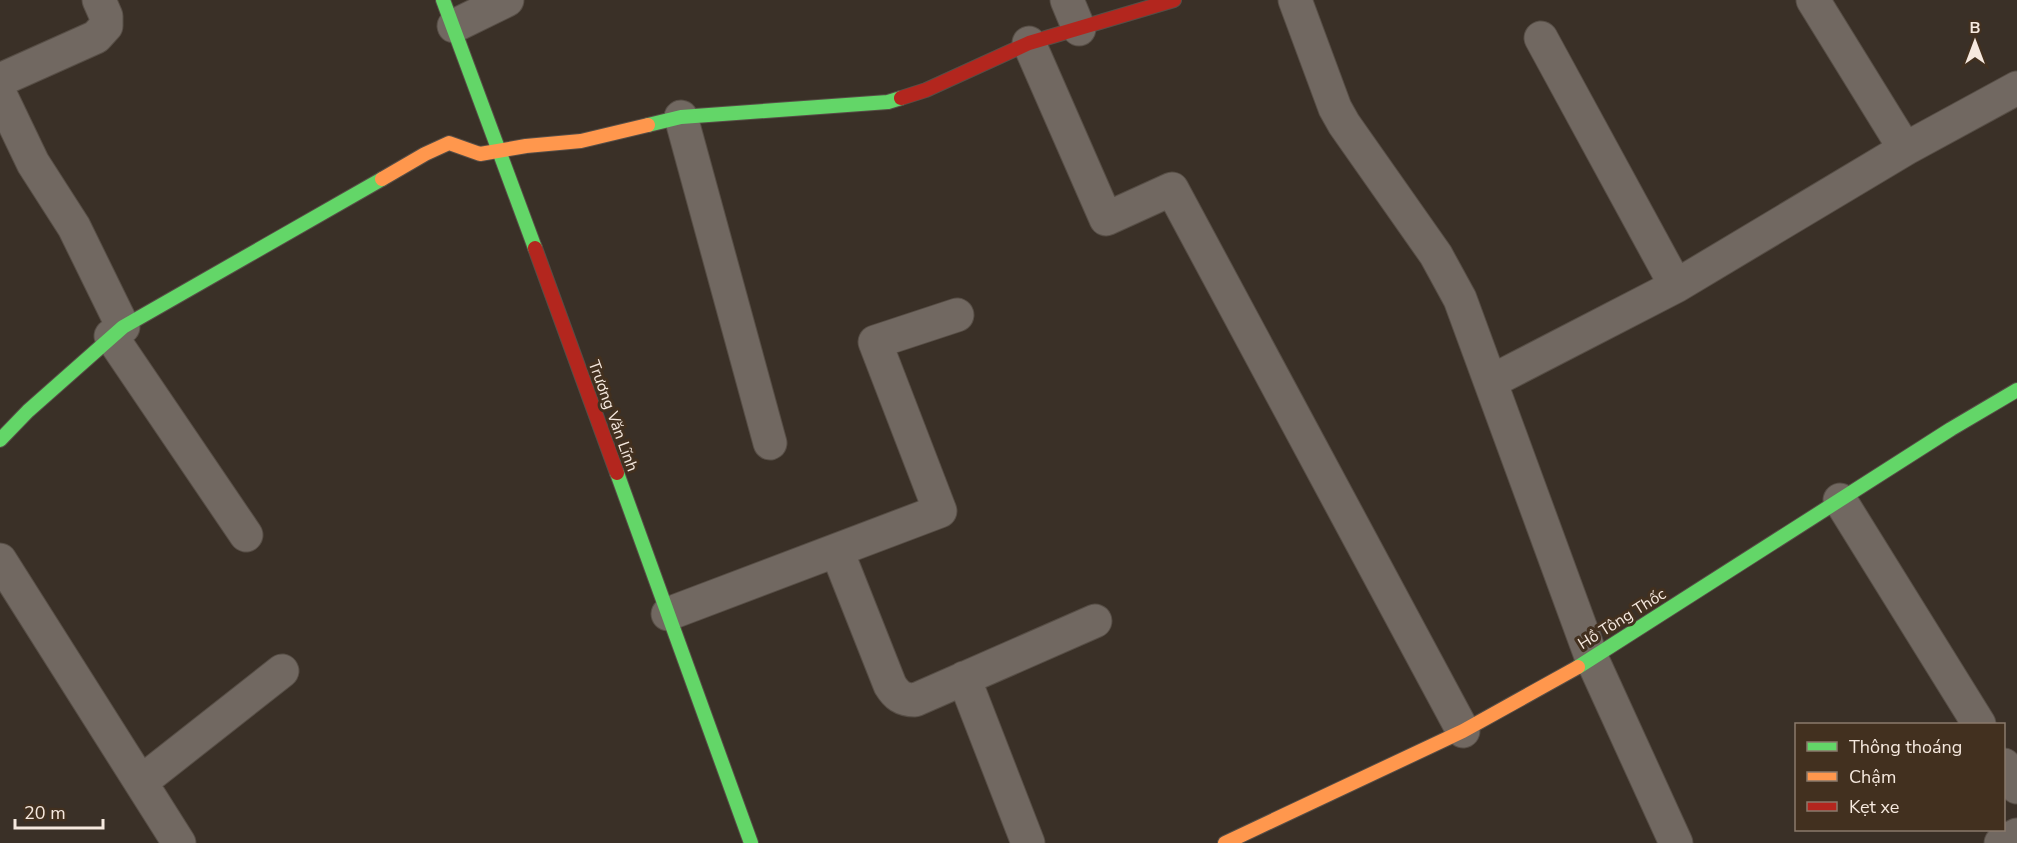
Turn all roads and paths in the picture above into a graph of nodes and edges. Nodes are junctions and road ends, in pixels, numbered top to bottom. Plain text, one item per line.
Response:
1 (99, 0) edge
2 (507, 0) edge
3 (1174, 0) edge
4 (1296, 0) edge
5 (1813, 0) edge
6 (449, 13) edge
7 (1073, 15) edge
8 (1541, 38) dead end
9 (1029, 43) junction
10 (0, 80) edge
11 (2017, 88) edge
12 (0, 94) edge
13 (681, 117) junction
14 (1905, 149) junction
15 (499, 150) junction
16 (1676, 286) junction
17 (957, 315) dead end
18 (117, 332) junction
19 (1491, 381) junction
20 (2017, 390) edge
21 (0, 440) edge
22 (770, 443) dead end
23 (1840, 500) junction
24 (246, 535) dead end
25 (837, 551) junction
26 (0, 560) edge
27 (668, 614) junction
28 (1095, 621) dead end
29 (1592, 658) junction
30 (282, 671) dead end
31 (964, 678) junction
32 (1978, 723) edge
33 (1463, 731) junction
34 (2005, 767) edge
35 (141, 783) junction
36 (2017, 787) edge
37 (2017, 835) edge
38 (179, 843) edge
39 (751, 843) edge
40 (1028, 843) edge
41 (1226, 843) edge
42 (1676, 843) edge
43 (2001, 843) edge

1 - 10 street
2 - 6 street
3 - 7 street
4 - 19 street
5 - 14 street
6 - 15 street, Trương Văn Lĩnh
7 - 9 street
8 - 16 street
9 - 13 street
9 - 33 street
11 - 14 street
12 - 18 street
13 - 15 street
13 - 22 street
14 - 16 street
15 - 18 street
15 - 27 street, Trương Văn Lĩnh
16 - 19 street
17 - 25 street
18 - 21 street
18 - 24 street
19 - 29 street
20 - 23 street, Hồ Tông Thốc
23 - 29 street, Hồ Tông Thốc
23 - 32 street
25 - 27 street
25 - 31 street
26 - 35 street
27 - 39 street, Trương Văn Lĩnh
28 - 31 street
29 - 33 street, Hồ Tông Thốc
29 - 42 street
30 - 35 street
31 - 40 street
33 - 41 street, Hồ Tông Thốc
34 - 36 street
35 - 38 street
37 - 43 street

